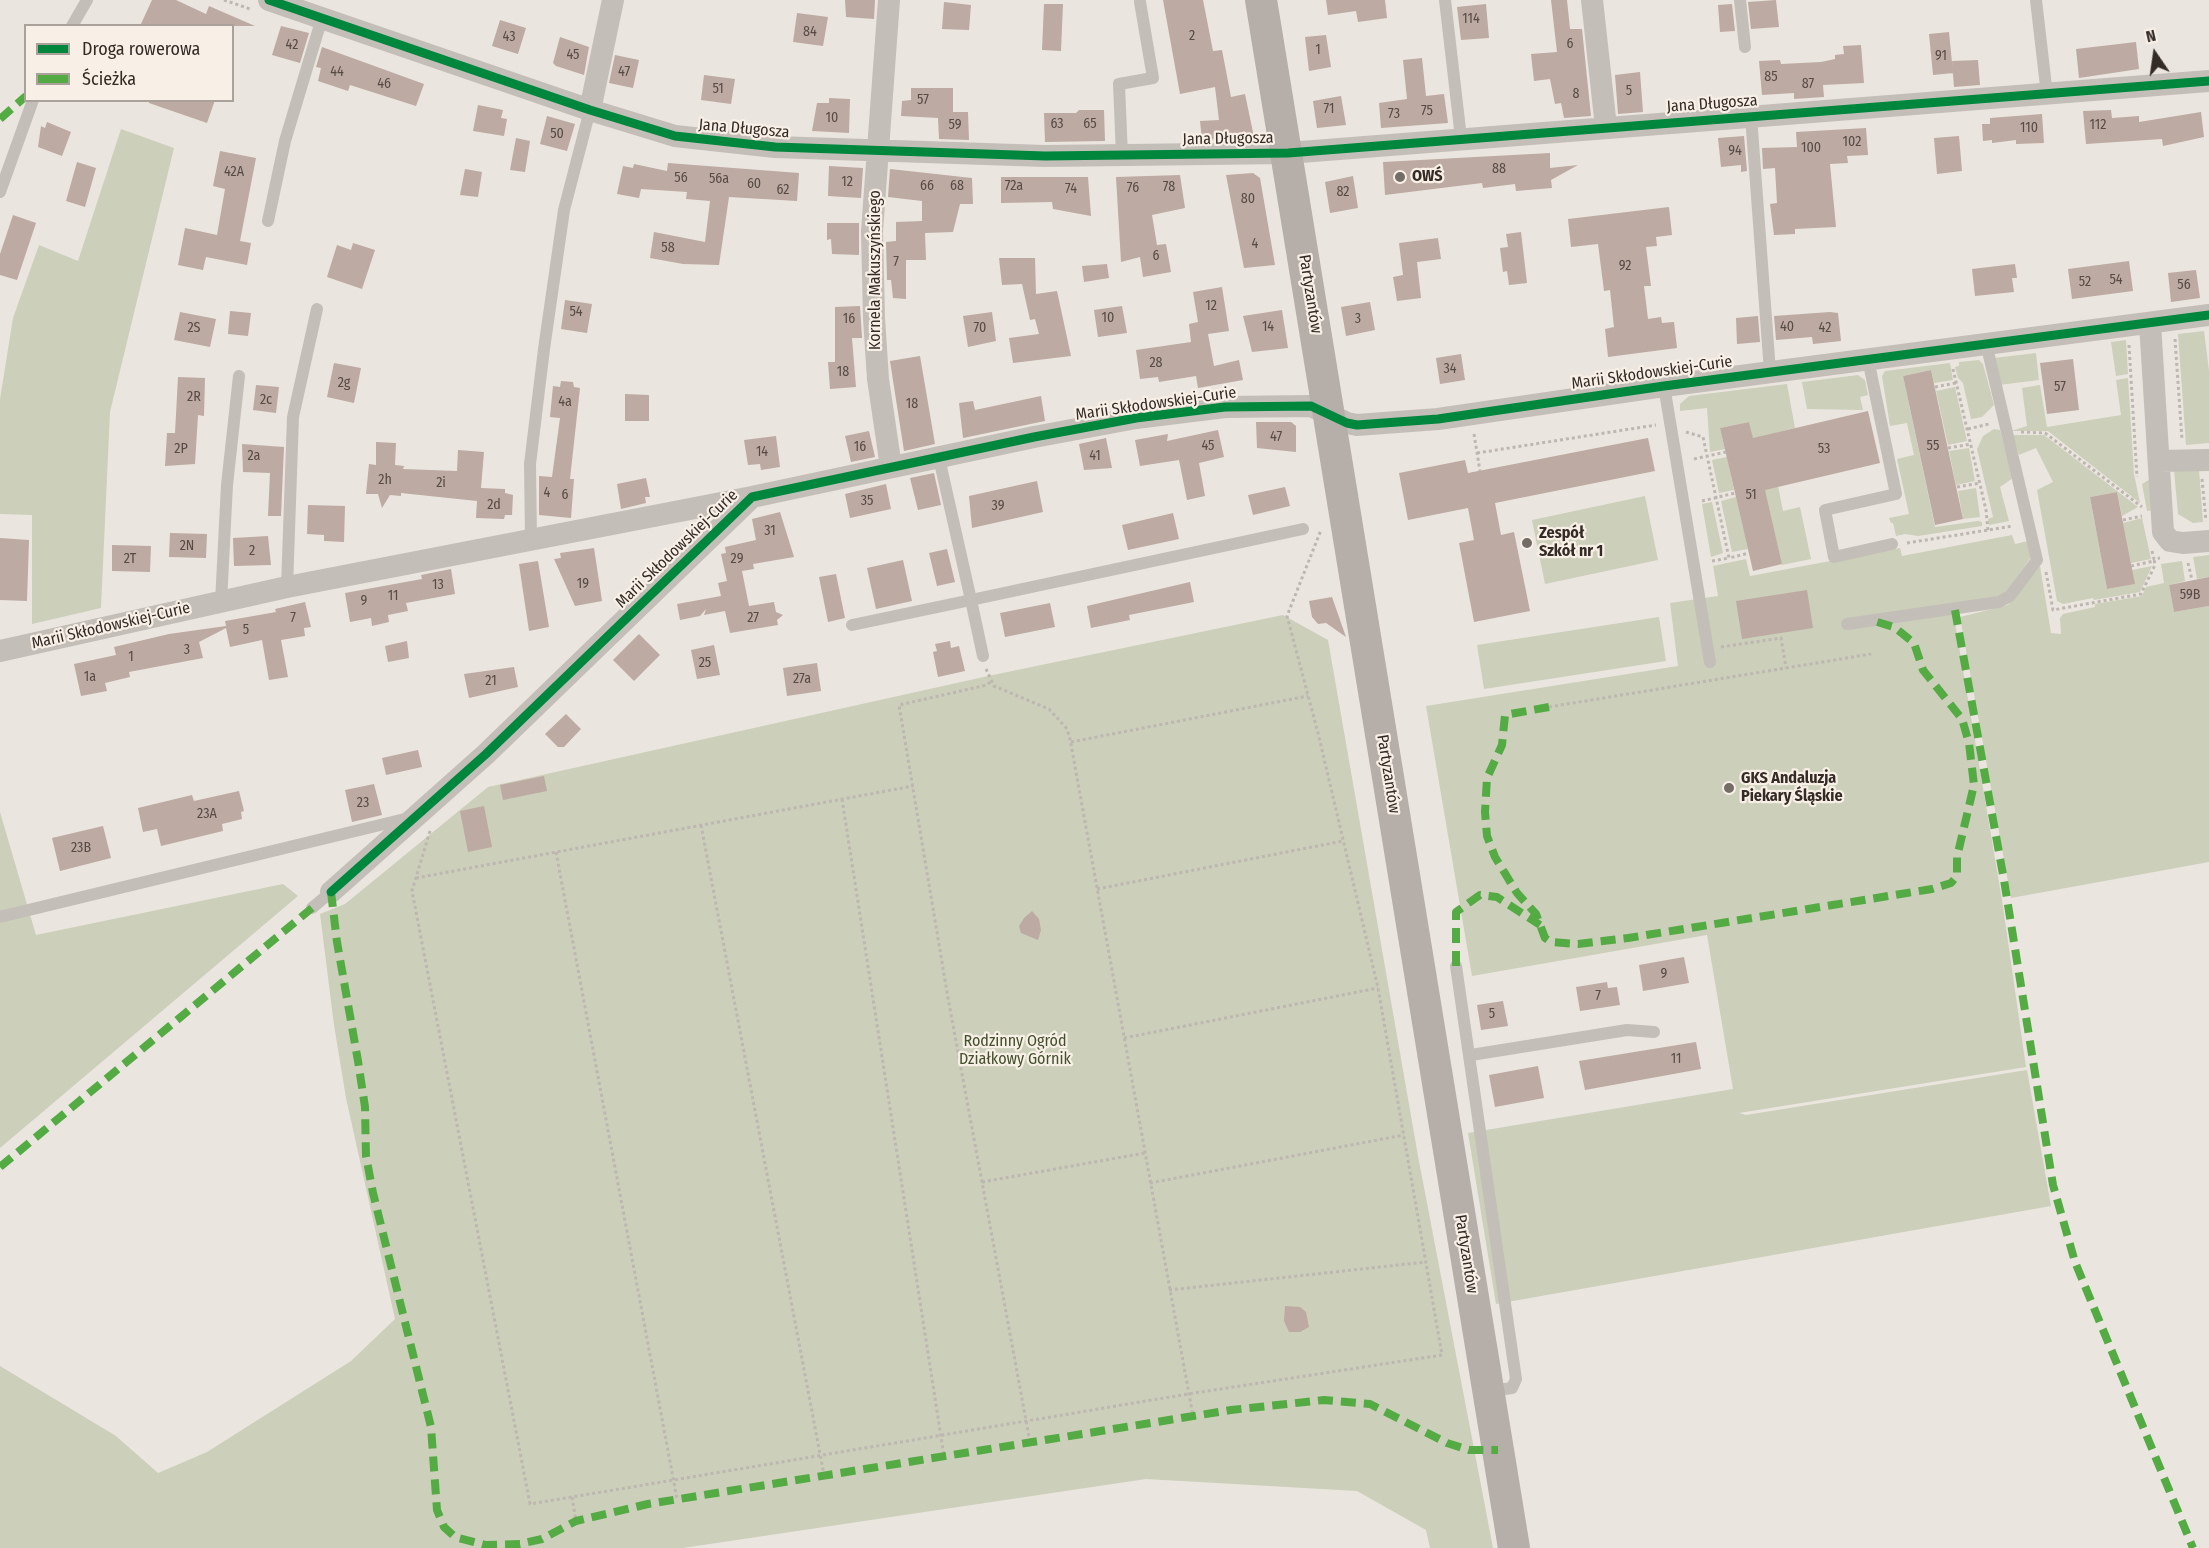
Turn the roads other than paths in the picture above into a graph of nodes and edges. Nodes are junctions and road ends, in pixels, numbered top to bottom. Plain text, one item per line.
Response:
1 (87, 0) edge
2 (269, 0) edge
3 (613, 0) edge
4 (890, 0) edge
5 (1261, 0) edge
6 (1445, 0) edge
7 (1592, 0) edge
8 (1740, 0) edge
9 (2036, 0) edge
10 (1140, 2) dead end
11 (322, 18) junction
12 (73, 24) edge
13 (1745, 47) dead end
14 (2209, 81) edge
15 (2047, 95) junction
16 (32, 102) edge
17 (590, 110) junction
18 (1751, 116) junction
19 (1605, 127) junction
20 (1461, 138) junction
21 (877, 151) junction
22 (1288, 153) junction
23 (1122, 156) junction
24 (0, 192) edge
25 (268, 221) dead end
26 (317, 309) dead end
27 (2209, 315) edge
28 (2150, 323) junction
29 (1986, 343) junction
30 (1868, 359) junction
31 (1770, 372) junction
32 (239, 376) dead end
33 (1664, 386) junction
34 (1329, 414) junction
35 (939, 458) junction
36 (2201, 460) edge
37 (2158, 461) junction
38 (891, 467) junction
39 (752, 497) junction
40 (1303, 529) dead end
41 (2208, 531) edge
42 (531, 538) junction
43 (1892, 544) road end
44 (287, 587) junction
45 (971, 600) junction
46 (221, 602) junction
47 (1847, 624) dead end
48 (852, 625) dead end
49 (0, 651) edge
50 (983, 656) road end
51 (1709, 656) road end
52 (425, 820) junction
53 (331, 892) joint
54 (312, 908) dead end
55 (0, 917) edge
56 (1456, 966) dead end
57 (1654, 1032) dead end
58 (1471, 1055) junction
59 (1489, 1391) junction
60 (1514, 1548) edge

1 - 12 lane
2 - 11 street, Jana Długosza
3 - 17 street
4 - 21 street, Kornela Makuszyńskiego
5 - 22 street, Partyzantów
6 - 20 lane
7 - 19 street
8 - 13 lane
9 - 15 lane
10 - 23 lane
11 - 17 street, Jana Długosza
11 - 25 lane
14 - 15 street, Jana Długosza
15 - 18 street, Jana Długosza
16 - 24 lane
17 - 21 street, Jana Długosza
17 - 42 lane
18 - 19 street, Jana Długosza
18 - 31 lane
19 - 20 street, Jana Długosza
20 - 22 street, Jana Długosza
21 - 23 street, Jana Długosza
21 - 38 street, Kornela Makuszyńskiego
22 - 23 street, Jana Długosza
22 - 34 street, Partyzantów
26 - 44 lane
27 - 28 street, Marii Skłodowskiej-Curie
28 - 29 street, Marii Skłodowskiej-Curie
28 - 37 street
29 - 30 street, Marii Skłodowskiej-Curie
29 - 47 lane
30 - 31 street, Marii Skłodowskiej-Curie
30 - 43 lane
31 - 33 street, Marii Skłodowskiej-Curie
32 - 46 lane
33 - 34 street, Marii Skłodowskiej-Curie
33 - 51 lane
34 - 35 street, Marii Skłodowskiej-Curie
34 - 59 street, Partyzantów
35 - 38 street, Marii Skłodowskiej-Curie
35 - 45 lane
36 - 37 street
37 - 41 street
38 - 39 street, Marii Skłodowskiej-Curie
39 - 42 street, Marii Skłodowskiej-Curie
39 - 52 street, Marii Skłodowskiej-Curie
40 - 45 lane
42 - 44 street, Marii Skłodowskiej-Curie
44 - 46 street, Marii Skłodowskiej-Curie
45 - 48 lane
45 - 50 lane
46 - 49 street, Marii Skłodowskiej-Curie
52 - 53 street, Marii Skłodowskiej-Curie
52 - 55 lane
53 - 54 lane, Marii Skłodowskiej-Curie
56 - 58 lane
57 - 58 lane
58 - 59 lane
59 - 60 street, Partyzantów

